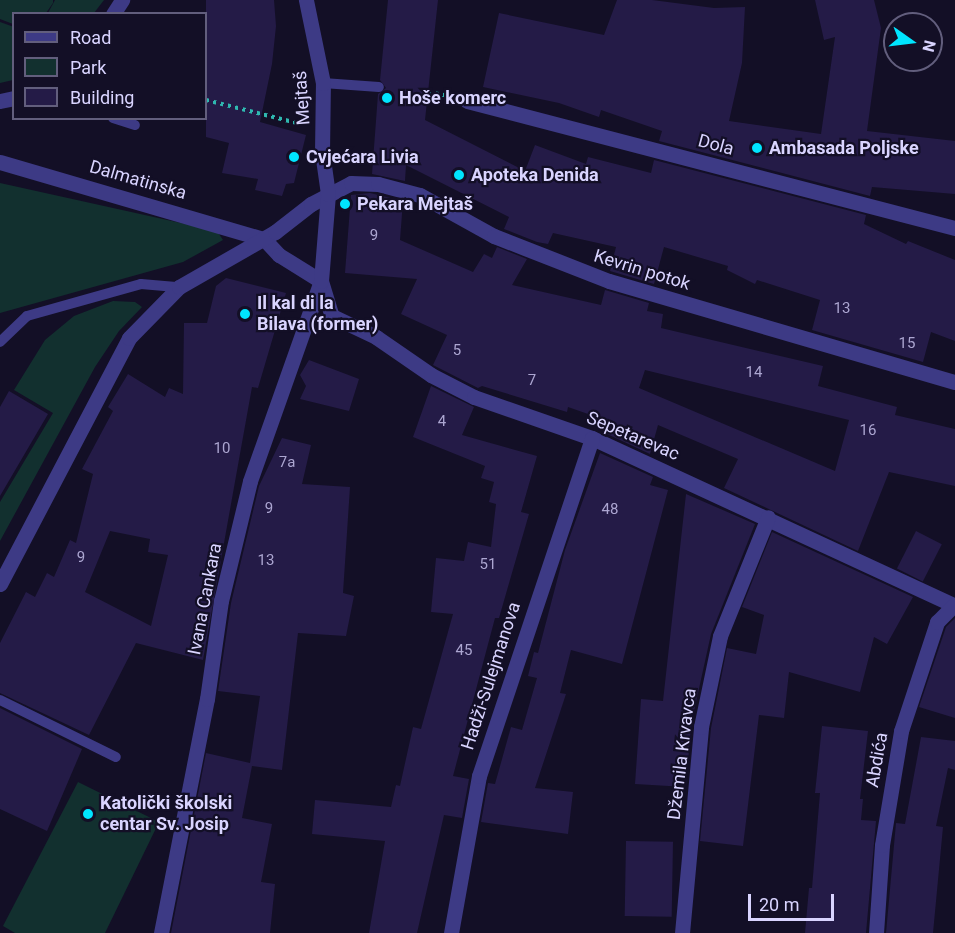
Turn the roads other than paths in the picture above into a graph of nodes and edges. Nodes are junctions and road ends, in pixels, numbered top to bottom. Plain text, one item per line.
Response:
1 (306, 0) edge
2 (323, 83) junction
3 (379, 87) dead end
4 (467, 101) dead end
5 (119, 120) edge
6 (135, 125) dead end
7 (0, 162) edge
8 (328, 194) junction
9 (230, 228) junction
10 (955, 228) edge
11 (264, 239) junction
12 (234, 255) junction
13 (321, 281) junction
14 (179, 287) junction
15 (0, 342) edge
16 (955, 381) edge
17 (592, 438) junction
18 (768, 517) junction
19 (0, 584) edge
20 (955, 605) edge
21 (0, 700) edge
22 (116, 757) dead end
23 (161, 933) edge
24 (451, 933) edge
25 (682, 933) edge
26 (876, 933) edge

1 - 2 street, Mejtaš
2 - 3 lane
2 - 8 street, Mejtaš
4 - 10 street, Dola
5 - 6 lane
7 - 9 street, Dalmatinska
8 - 11 street
8 - 13 street, Mejtaš
8 - 16 street, Kevrin potok
9 - 11 street, Dalmatinska
9 - 12 street
11 - 12 street
11 - 13 street
12 - 14 street
13 - 17 street, Sepetarevac
13 - 23 street, Ivana Cankara
14 - 15 lane
14 - 19 street
17 - 18 street, Sepetarevac
17 - 24 street, Hadži-Sulejmanova
18 - 20 street, Sepetarevac
18 - 25 street, Džemila Krvavca
20 - 26 street, Abdića
21 - 22 lane

